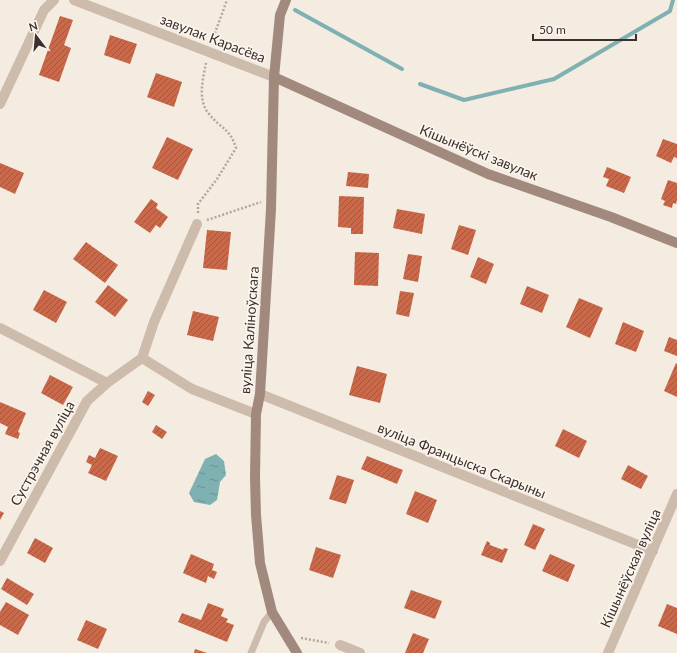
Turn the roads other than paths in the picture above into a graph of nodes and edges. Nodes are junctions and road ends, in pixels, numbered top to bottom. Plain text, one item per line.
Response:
1 (54, 0) edge
2 (74, 0) edge
3 (286, 0) edge
4 (274, 77) junction
5 (0, 104) edge
6 (197, 224) road end
7 (677, 243) edge
8 (0, 328) edge
9 (142, 358) junction
10 (108, 383) junction
11 (260, 394) junction
12 (256, 414) junction
13 (677, 494) edge
14 (653, 551) junction
15 (0, 561) edge
16 (272, 612) junction
17 (340, 645) road end
18 (251, 653) edge
19 (297, 653) edge
20 (360, 653) edge
21 (608, 653) edge

1 - 5 street
2 - 4 street, завулак Карасёва
3 - 4 main road, вуліца Каліноўскага
4 - 7 main road, Кішынёўскі завулак
4 - 11 main road, вуліца Каліноўскага
6 - 9 street
8 - 10 street
9 - 10 street, Сустрэчная вуліца
9 - 12 street
10 - 15 street, Сустрэчная вуліца
11 - 12 main road, вуліца Каліноўскага
11 - 14 street, вуліца Францыска Скарыны
12 - 16 main road, вуліца Каліноўскага
13 - 14 street, Кішынёўская вуліца
14 - 21 street, Кішынёўская вуліца
16 - 18 lane
16 - 19 main road, вуліца Каліноўскага
17 - 20 street

